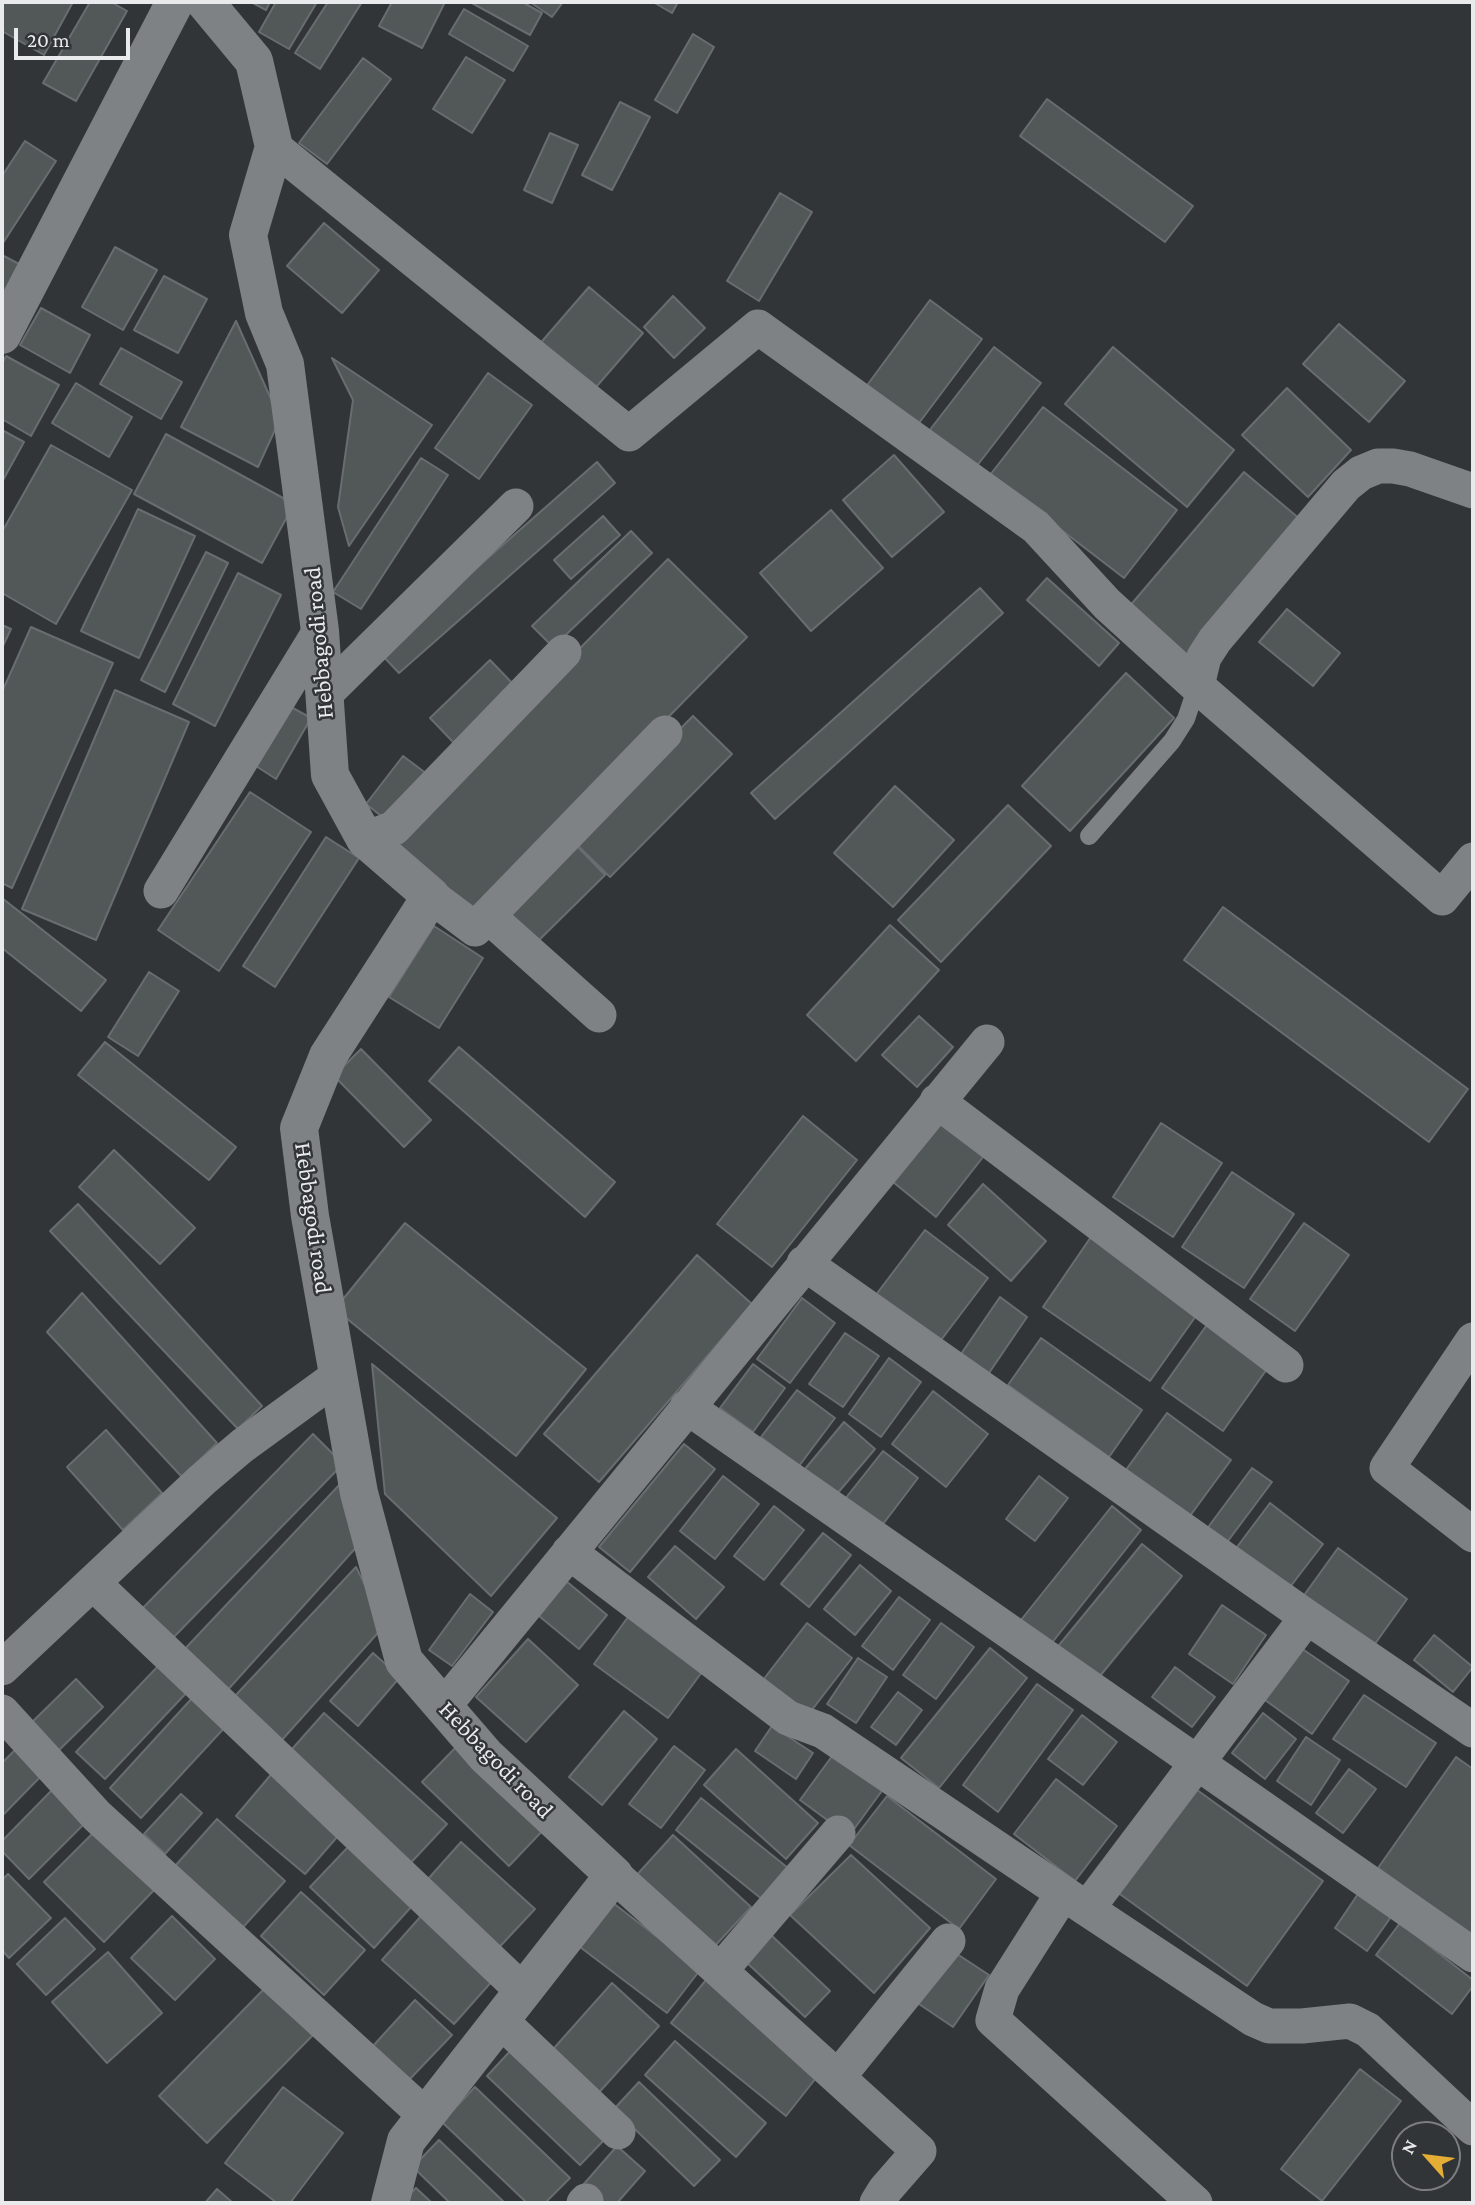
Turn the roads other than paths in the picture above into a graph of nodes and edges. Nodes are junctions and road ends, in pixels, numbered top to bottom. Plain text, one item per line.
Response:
1 (175, 2) edge
2 (205, 2) edge
3 (274, 147) junction
4 (2, 335) edge
5 (1473, 491) edge
6 (516, 506) dead end
7 (320, 631) junction
8 (564, 652) dead end
9 (1197, 686) junction
10 (325, 694) junction
11 (665, 733) dead end
12 (1089, 836) dead end
13 (365, 839) junction
14 (1473, 860) edge
15 (162, 891) dead end
16 (430, 896) junction
17 (488, 916) junction
18 (599, 1015) dead end
19 (987, 1042) dead end
20 (937, 1101) junction
21 (804, 1264) junction
22 (1473, 1340) edge
23 (1286, 1365) dead end
24 (338, 1376) junction
25 (687, 1408) junction
26 (1473, 1535) edge
27 (569, 1552) junction
28 (93, 1583) junction
29 (1307, 1617) junction
30 (2, 1668) edge
31 (443, 1707) junction
32 (2, 1712) edge
33 (1473, 1730) edge
34 (1196, 1763) junction
35 (838, 1833) dead end
36 (614, 1875) junction
37 (1075, 1901) junction
38 (948, 1941) dead end
39 (1473, 1955) edge
40 (720, 1971) junction
41 (512, 2006) junction
42 (838, 2077) junction
43 (425, 2116) junction
44 (1473, 2128) edge
45 (618, 2132) dead end
46 (390, 2203) edge
47 (877, 2203) edge
48 (1195, 2203) edge

1 - 4 street
2 - 3 street, Hebbagodi road
3 - 7 street, Hebbagodi road
3 - 9 street
5 - 9 street
6 - 10 street
7 - 10 street, Hebbagodi road
7 - 15 street
8 - 13 street
9 - 12 lane
9 - 14 street
10 - 13 street, Hebbagodi road
11 - 17 street
13 - 16 street, Hebbagodi road
16 - 17 street
16 - 24 street, Hebbagodi road
17 - 18 street
19 - 20 street
20 - 21 street
20 - 23 street
21 - 25 street
21 - 29 street
22 - 26 street
24 - 28 street
24 - 31 street, Hebbagodi road
25 - 27 street
25 - 34 street
27 - 31 street
27 - 37 street
28 - 30 street
28 - 41 street
29 - 33 street
29 - 34 street
31 - 36 street, Hebbagodi road
32 - 43 street
34 - 37 street
34 - 39 street
35 - 40 street
36 - 40 street
36 - 41 street
37 - 44 street
37 - 48 street
38 - 42 street
40 - 42 street
41 - 43 street
41 - 45 street
42 - 47 street
43 - 46 street

